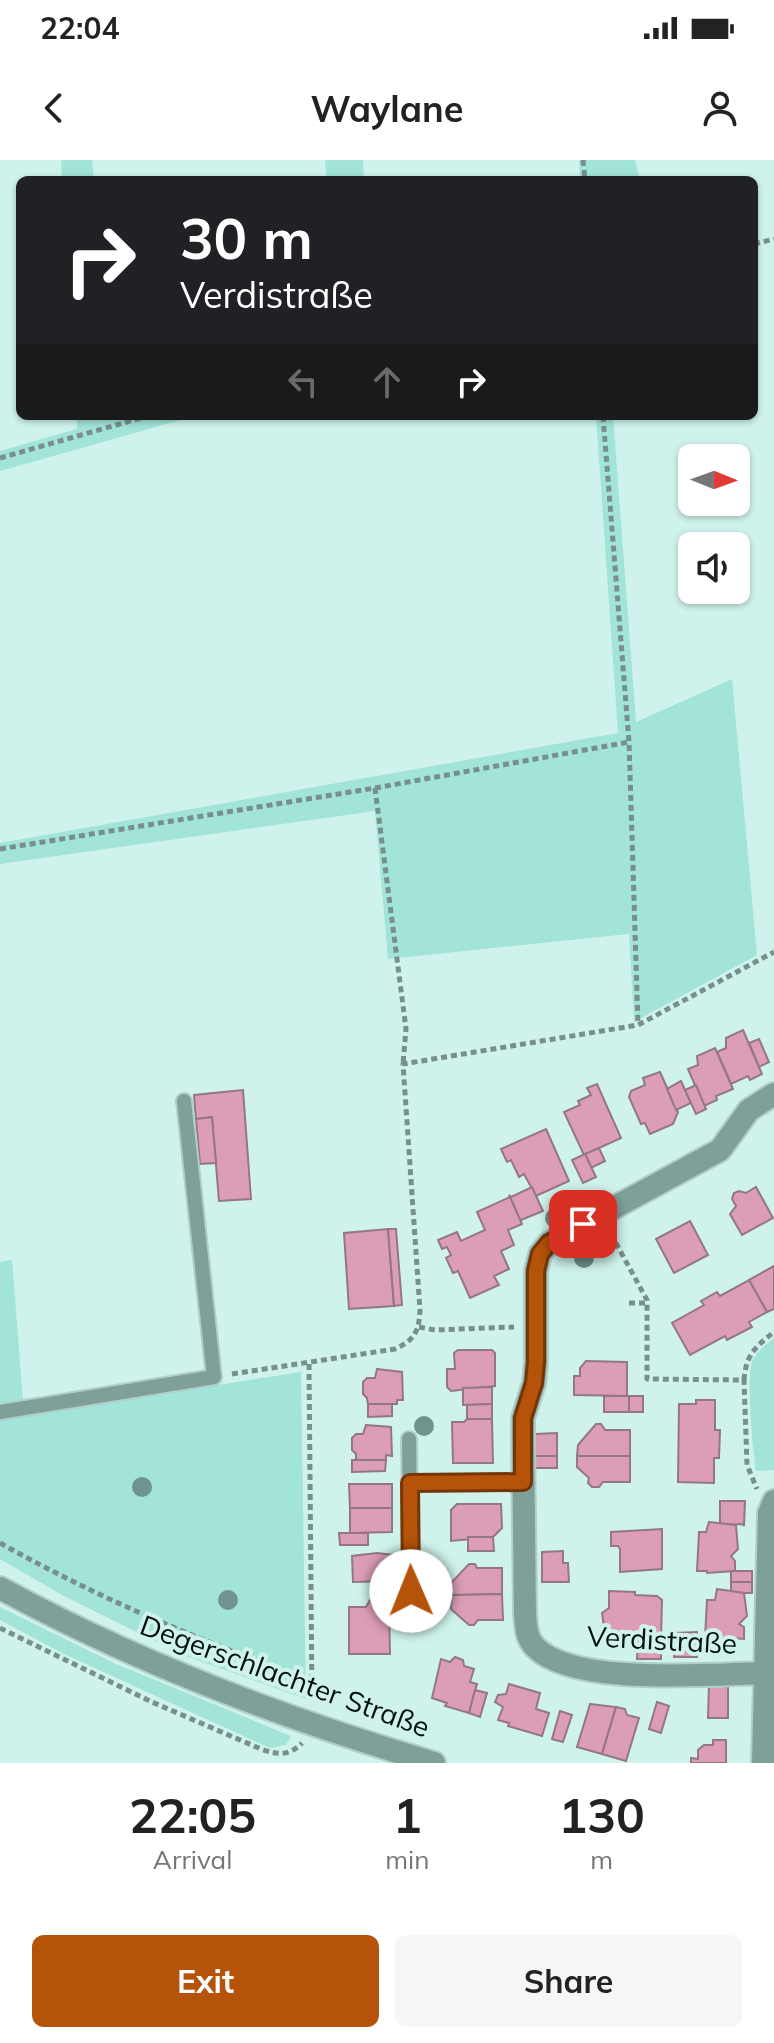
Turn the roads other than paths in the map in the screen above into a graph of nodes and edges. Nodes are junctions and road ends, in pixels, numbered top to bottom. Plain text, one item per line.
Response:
1 (774, 1094) edge
2 (184, 1101) dead end
3 (0, 1412) edge
4 (409, 1439) dead end
5 (523, 1482) junction
6 (410, 1483) junction
7 (773, 1502) edge
8 (0, 1588) edge
9 (411, 1591) dead end
10 (770, 1673) edge
11 (434, 1763) edge
12 (763, 1763) edge

1 - 5 street, Verdistraße
2 - 3 lane
4 - 6 lane
5 - 6 lane
5 - 10 street, Verdistraße
6 - 9 lane
7 - 10 street
8 - 11 street, Degerschlachter Straße
10 - 12 street

